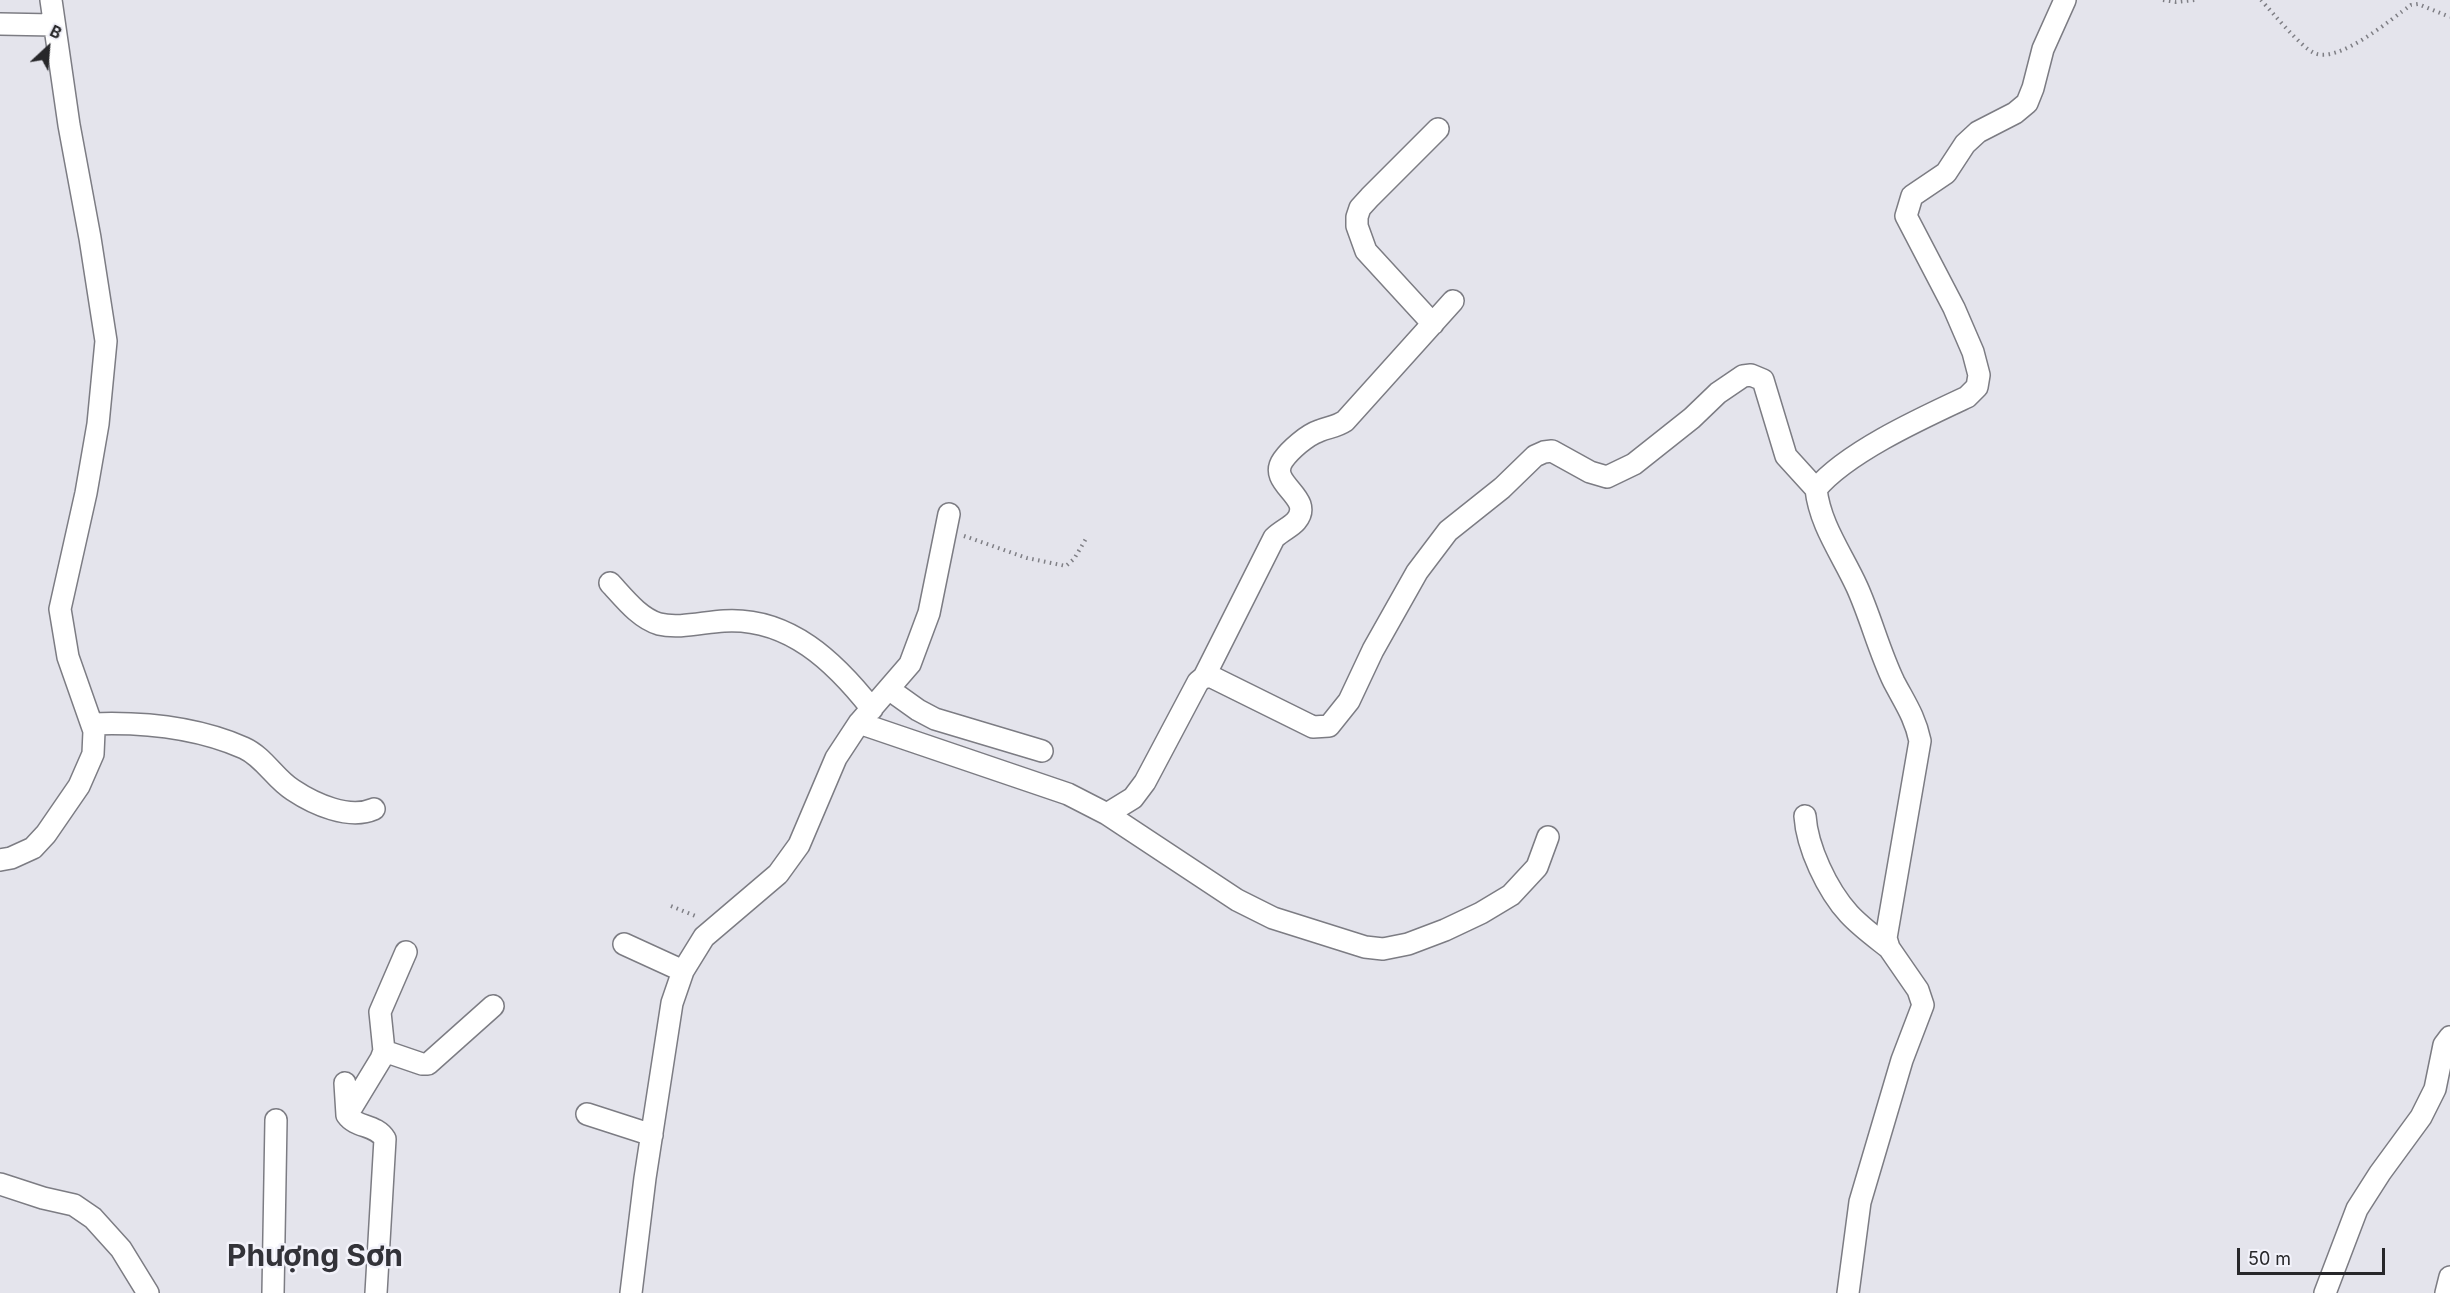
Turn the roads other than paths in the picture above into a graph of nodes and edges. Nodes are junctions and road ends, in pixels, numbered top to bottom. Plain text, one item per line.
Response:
1 (51, 0) edge
2 (2065, 0) edge
3 (0, 24) edge
4 (54, 25) junction
5 (1438, 129) dead end
6 (1453, 301) dead end
7 (1433, 324) junction
8 (1816, 489) junction
9 (948, 521) road end
10 (610, 583) dead end
11 (1204, 677) junction
12 (890, 690) junction
13 (866, 716) junction
14 (92, 724) junction
15 (1042, 751) dead end
16 (374, 809) dead end
17 (1107, 814) junction
18 (1805, 816) dead end
19 (1548, 837) dead end
20 (0, 860) edge
21 (624, 944) dead end
22 (1888, 948) junction
23 (406, 952) dead end
24 (683, 971) junction
25 (493, 1006) dead end
26 (2450, 1037) edge
27 (384, 1051) junction
28 (345, 1083) dead end
29 (587, 1114) dead end
30 (347, 1115) junction
31 (276, 1120) dead end
32 (652, 1135) junction
33 (0, 1184) edge
34 (2450, 1277) edge
35 (148, 1293) edge
36 (273, 1293) edge
37 (376, 1293) edge
38 (631, 1293) edge
39 (1848, 1293) edge
40 (2325, 1293) edge
41 (2446, 1293) edge

1 - 4 street
2 - 8 street
3 - 4 street
4 - 14 street
5 - 7 street
6 - 7 street
7 - 11 street
8 - 11 street
8 - 22 street
9 - 12 street
10 - 13 street
11 - 17 street
12 - 13 street
12 - 15 street
13 - 17 street
13 - 24 street
14 - 16 street
14 - 20 street
17 - 19 street
18 - 22 street
21 - 24 street
22 - 39 street
23 - 27 street
24 - 32 street
25 - 27 street
26 - 40 street
27 - 30 street
28 - 30 street
29 - 32 street
30 - 37 street
31 - 36 street
32 - 38 street
33 - 35 street
34 - 41 street

